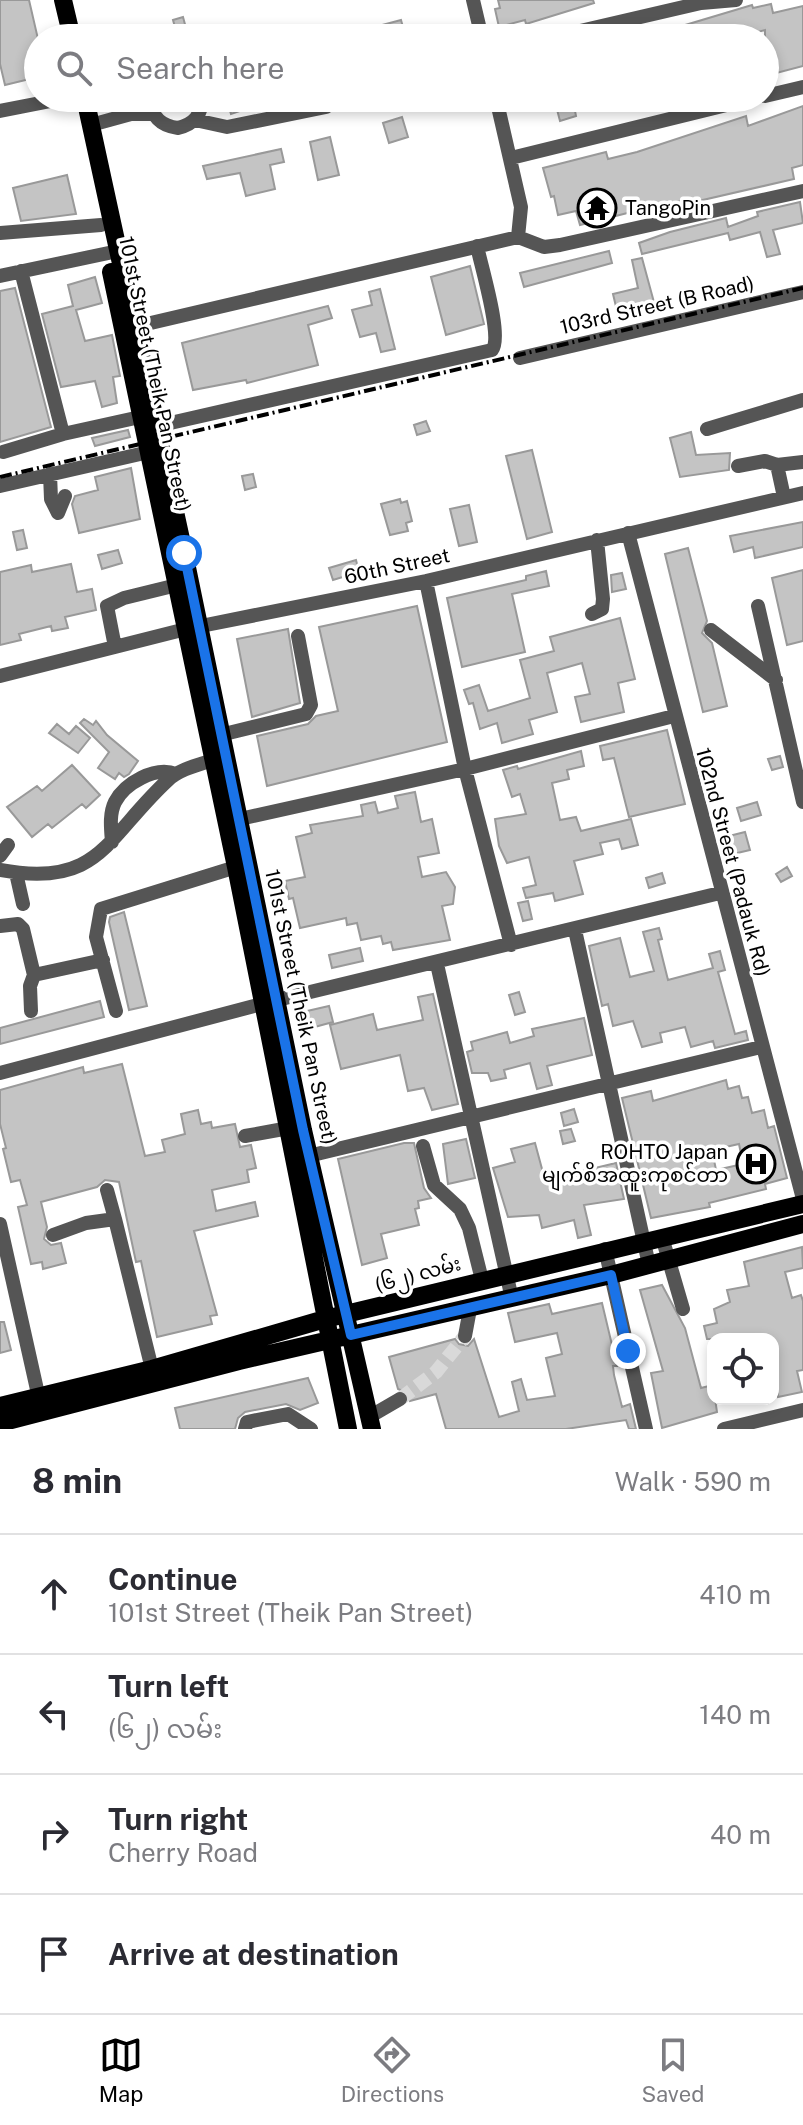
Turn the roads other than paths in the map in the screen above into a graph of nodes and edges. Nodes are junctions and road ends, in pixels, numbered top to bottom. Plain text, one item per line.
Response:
1 (53, 0) edge
2 (63, 0) edge
3 (473, 0) edge
4 (736, 0) edge
5 (700, 1) edge
6 (58, 24) edge
7 (69, 24) edge
8 (479, 24) edge
9 (607, 24) edge
10 (803, 87) edge
11 (779, 93) edge
12 (24, 106) edge
13 (0, 111) edge
14 (77, 112) edge
15 (88, 112) edge
16 (198, 112) edge
17 (301, 112) edge
18 (500, 112) edge
19 (698, 112) edge
20 (153, 114) joint
21 (195, 120) junction
22 (91, 125) junction
23 (511, 158) junction
24 (803, 191) edge
25 (101, 225) junction
26 (0, 233) edge
27 (518, 237) junction
28 (477, 246) junction
29 (113, 252) junction
30 (21, 271) junction
31 (0, 276) edge
32 (803, 292) edge
33 (128, 328) junction
34 (520, 358) dead end
35 (803, 400) edge
36 (148, 421) junction
37 (707, 429) dead end
38 (63, 434) junction
39 (3, 452) dead end
40 (149, 452) junction
41 (803, 462) edge
42 (777, 465) junction
43 (738, 466) dead end
44 (50, 474) junction
45 (0, 486) edge
46 (803, 493) edge
47 (65, 496) dead end
48 (784, 497) junction
49 (167, 508) junction
50 (628, 533) junction
51 (597, 540) junction
52 (177, 553) junction
53 (426, 581) junction
54 (177, 585) junction
55 (758, 606) dead end
56 (592, 614) dead end
57 (192, 628) junction
58 (711, 630) dead end
59 (298, 636) dead end
60 (115, 647) junction
61 (0, 676) edge
62 (776, 680) junction
63 (674, 716) junction
64 (214, 736) junction
65 (213, 760) junction
66 (465, 769) junction
67 (176, 774) junction
68 (800, 779) edge
69 (803, 802) edge
70 (233, 820) junction
71 (112, 842) junction
72 (236, 867) junction
73 (0, 870) edge
74 (16, 873) junction
75 (720, 893) junction
76 (23, 904) dead end
77 (0, 926) edge
78 (575, 930) junction
79 (511, 945) junction
80 (103, 960) junction
81 (437, 964) junction
82 (34, 975) junction
83 (270, 1002) junction
84 (31, 1011) dead end
85 (116, 1011) dead end
86 (761, 1047) junction
87 (0, 1073) edge
88 (610, 1084) junction
89 (471, 1118) junction
90 (289, 1128) junction
91 (245, 1136) dead end
92 (423, 1146) dead end
93 (302, 1158) junction
94 (107, 1190) dead end
95 (803, 1202) edge
96 (115, 1219) junction
97 (0, 1224) edge
98 (803, 1224) edge
99 (53, 1235) dead end
100 (653, 1239) junction
101 (605, 1249) junction
102 (669, 1260) junction
103 (649, 1265) junction
104 (506, 1274) junction
105 (611, 1275) junction
106 (482, 1280) junction
107 (16, 1298) junction
108 (512, 1299) junction
109 (0, 1301) edge
110 (470, 1309) junction
111 (683, 1309) dead end
112 (347, 1315) junction
113 (325, 1319) junction
114 (351, 1335) junction
115 (465, 1336) tunnel mouth
116 (330, 1341) junction
117 (152, 1369) junction
118 (400, 1399) tunnel mouth
119 (41, 1404) junction
120 (0, 1406) edge
121 (803, 1410) edge
122 (0, 1423) edge
123 (370, 1423) edge
124 (245, 1429) edge
125 (311, 1429) edge
126 (348, 1429) edge
127 (646, 1429) edge
128 (724, 1429) edge

1 - 6 main road
2 - 7 main road
3 - 8 street
4 - 5 street
5 - 9 street
10 - 11 street
12 - 13 street
14 - 25 main road, 101st Street (Theik Pan Street)
15 - 22 main road, 101st Street (Theik Pan Street)
16 - 21 street
17 - 21 street
18 - 23 street
19 - 23 street
20 - 21 street
20 - 22 street
22 - 29 main road, 101st Street (Theik Pan Street)
23 - 27 street
24 - 27 street
25 - 26 street
25 - 29 main road, 101st Street (Theik Pan Street)
27 - 28 street
28 - 33 street
28 - 36 street
29 - 30 street
29 - 33 main road, 101st Street (Theik Pan Street)
30 - 31 street
30 - 38 street
32 - 34 street, 103rd Street (B Road)
33 - 36 main road, 101st Street (Theik Pan Street)
35 - 37 street
36 - 38 street
36 - 40 main road, 101st Street (Theik Pan Street)
36 - 49 main road, 101st Street (Theik Pan Street)
38 - 39 street
40 - 44 street
40 - 49 main road, 101st Street (Theik Pan Street)
41 - 42 street
42 - 43 street
42 - 48 street
44 - 45 street
44 - 47 street
46 - 48 street, 60th Street
48 - 50 street, 60th Street
49 - 52 main road, 101st Street (Theik Pan Street)
50 - 51 street, 60th Street
50 - 63 street, 102nd Street (Padauk Rd)
51 - 53 street, 60th Street
51 - 56 street
52 - 54 main road, 101st Street (Theik Pan Street)
52 - 57 main road, 101st Street (Theik Pan Street)
53 - 57 street, 60th Street
53 - 66 street
54 - 57 main road, 101st Street (Theik Pan Street)
54 - 60 street
55 - 62 street
57 - 60 street, 60th Street
57 - 64 main road, 101st Street (Theik Pan Street)
58 - 62 street
59 - 64 street
60 - 61 street, 60th Street
62 - 68 street
63 - 66 street
63 - 75 street, 102nd Street (Padauk Rd)
64 - 65 main road, 101st Street (Theik Pan Street)
64 - 70 main road, 101st Street (Theik Pan Street)
65 - 67 street
65 - 70 main road, 101st Street (Theik Pan Street)
66 - 70 street
66 - 79 street
67 - 71 street
67 - 71 street
68 - 69 street
70 - 72 main road, 101st Street (Theik Pan Street)
70 - 83 main road, 101st Street (Theik Pan Street)
71 - 74 street
72 - 80 street
72 - 83 main road, 101st Street (Theik Pan Street)
73 - 74 street
74 - 76 street
75 - 78 street
75 - 86 street, 102nd Street (Padauk Rd)
77 - 82 street
78 - 79 street
78 - 88 street
79 - 81 street
80 - 82 street
80 - 85 street
81 - 83 street
81 - 89 street
82 - 84 street
83 - 87 street
83 - 90 main road, 101st Street (Theik Pan Street)
83 - 93 main road, 101st Street (Theik Pan Street)
86 - 88 street
86 - 95 street, 102nd Street (Padauk Rd)
88 - 89 street
88 - 100 street
89 - 93 street
89 - 104 street
90 - 91 street
90 - 93 main road, 101st Street (Theik Pan Street)
92 - 106 street
93 - 112 main road, 101st Street (Theik Pan Street)
93 - 113 main road, 101st Street (Theik Pan Street)
94 - 96 street
95 - 100 main road, (၆၂) လမ်း
96 - 99 street
96 - 117 street
97 - 107 street
98 - 102 main road, (၆၂) လမ်း
100 - 101 main road, (၆၂) လမ်း
100 - 102 street
100 - 103 street
101 - 104 main road, (၆၂) လမ်း
101 - 105 street
102 - 103 main road, (၆၂) လမ်း
102 - 111 street
103 - 105 main road, (၆၂) လမ်း
104 - 106 main road, (၆၂) လမ်း
104 - 108 street
105 - 108 main road, (၆၂) လမ်း
105 - 127 street
106 - 112 main road, (၆၂) လမ်း
107 - 109 street
107 - 119 street
108 - 110 main road, (၆၂) လမ်း
110 - 114 main road, (၆၂) လမ်း
110 - 115 street
112 - 113 main road, (၆၂) လမ်း
112 - 114 main road, 101st Street (Theik Pan Street)
113 - 116 main road, 101st Street (Theik Pan Street)
113 - 117 main road, (၆၂) လမ်း
114 - 116 main road, (၆၂) လမ်း
114 - 123 main road, 101st Street (Theik Pan Street)
116 - 119 main road, (၆၂) လမ်း
116 - 126 main road, 101st Street (Theik Pan Street)
117 - 119 main road, (၆၂) လမ်း
118 - 123 street
119 - 120 main road, (၆၂) လမ်း
119 - 122 main road, (၆၂) လမ်း
121 - 128 street
124 - 125 street

